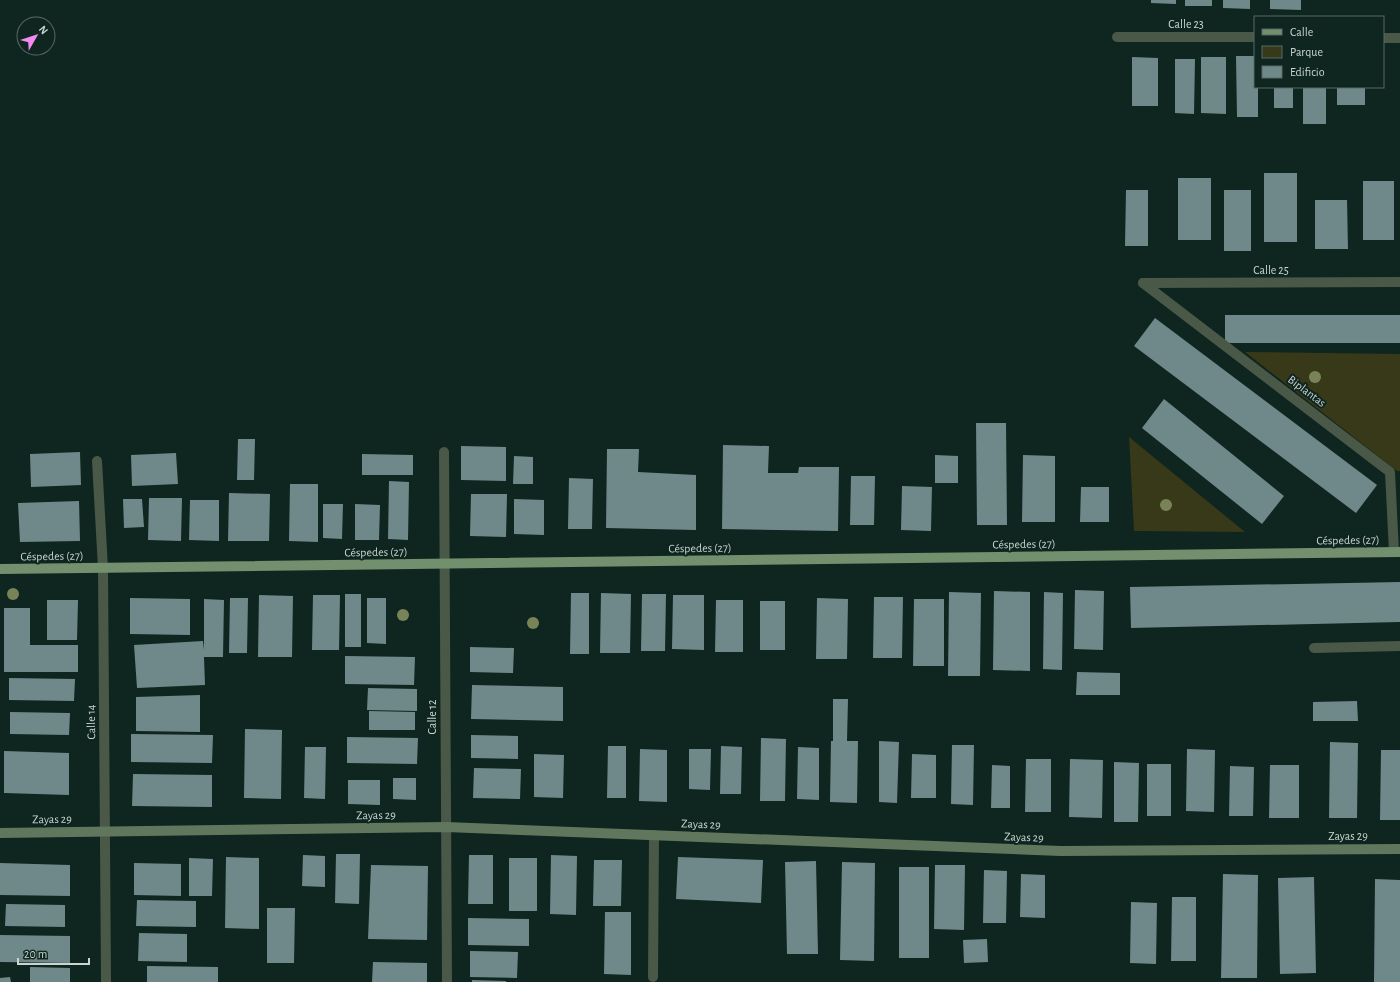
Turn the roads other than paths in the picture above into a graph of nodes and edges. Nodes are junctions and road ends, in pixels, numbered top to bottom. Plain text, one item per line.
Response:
1 (1117, 37) dead end
2 (1254, 37) edge
3 (1384, 38) edge
4 (1400, 38) edge
5 (1400, 282) edge
6 (1143, 283) joint
7 (444, 452) dead end
8 (97, 461) dead end
9 (1397, 552) edge
10 (444, 564) junction
11 (103, 568) junction
12 (0, 569) edge
13 (1400, 646) edge
14 (1314, 648) dead end
15 (446, 827) junction
16 (105, 832) junction
17 (0, 833) edge
18 (654, 835) junction
19 (1400, 849) edge
20 (653, 977) dead end
21 (106, 982) edge
22 (447, 982) edge

1 - 2 street, Calle 23
3 - 4 street
5 - 6 street, Calle 25
6 - 9 street, Biplantas
7 - 10 street, Calle 12
8 - 11 street, Calle 14
9 - 10 main road, Céspedes (27)
10 - 11 main road, Céspedes (27)
10 - 15 street, Calle 12
11 - 12 main road, Céspedes (27)
11 - 16 street, Calle 14
13 - 14 street
15 - 16 street, Zayas 29
15 - 18 street, Zayas 29
15 - 22 street, Calle 12
16 - 17 street, Zayas 29
16 - 21 street, Calle 14
18 - 19 street, Zayas 29
18 - 20 street

